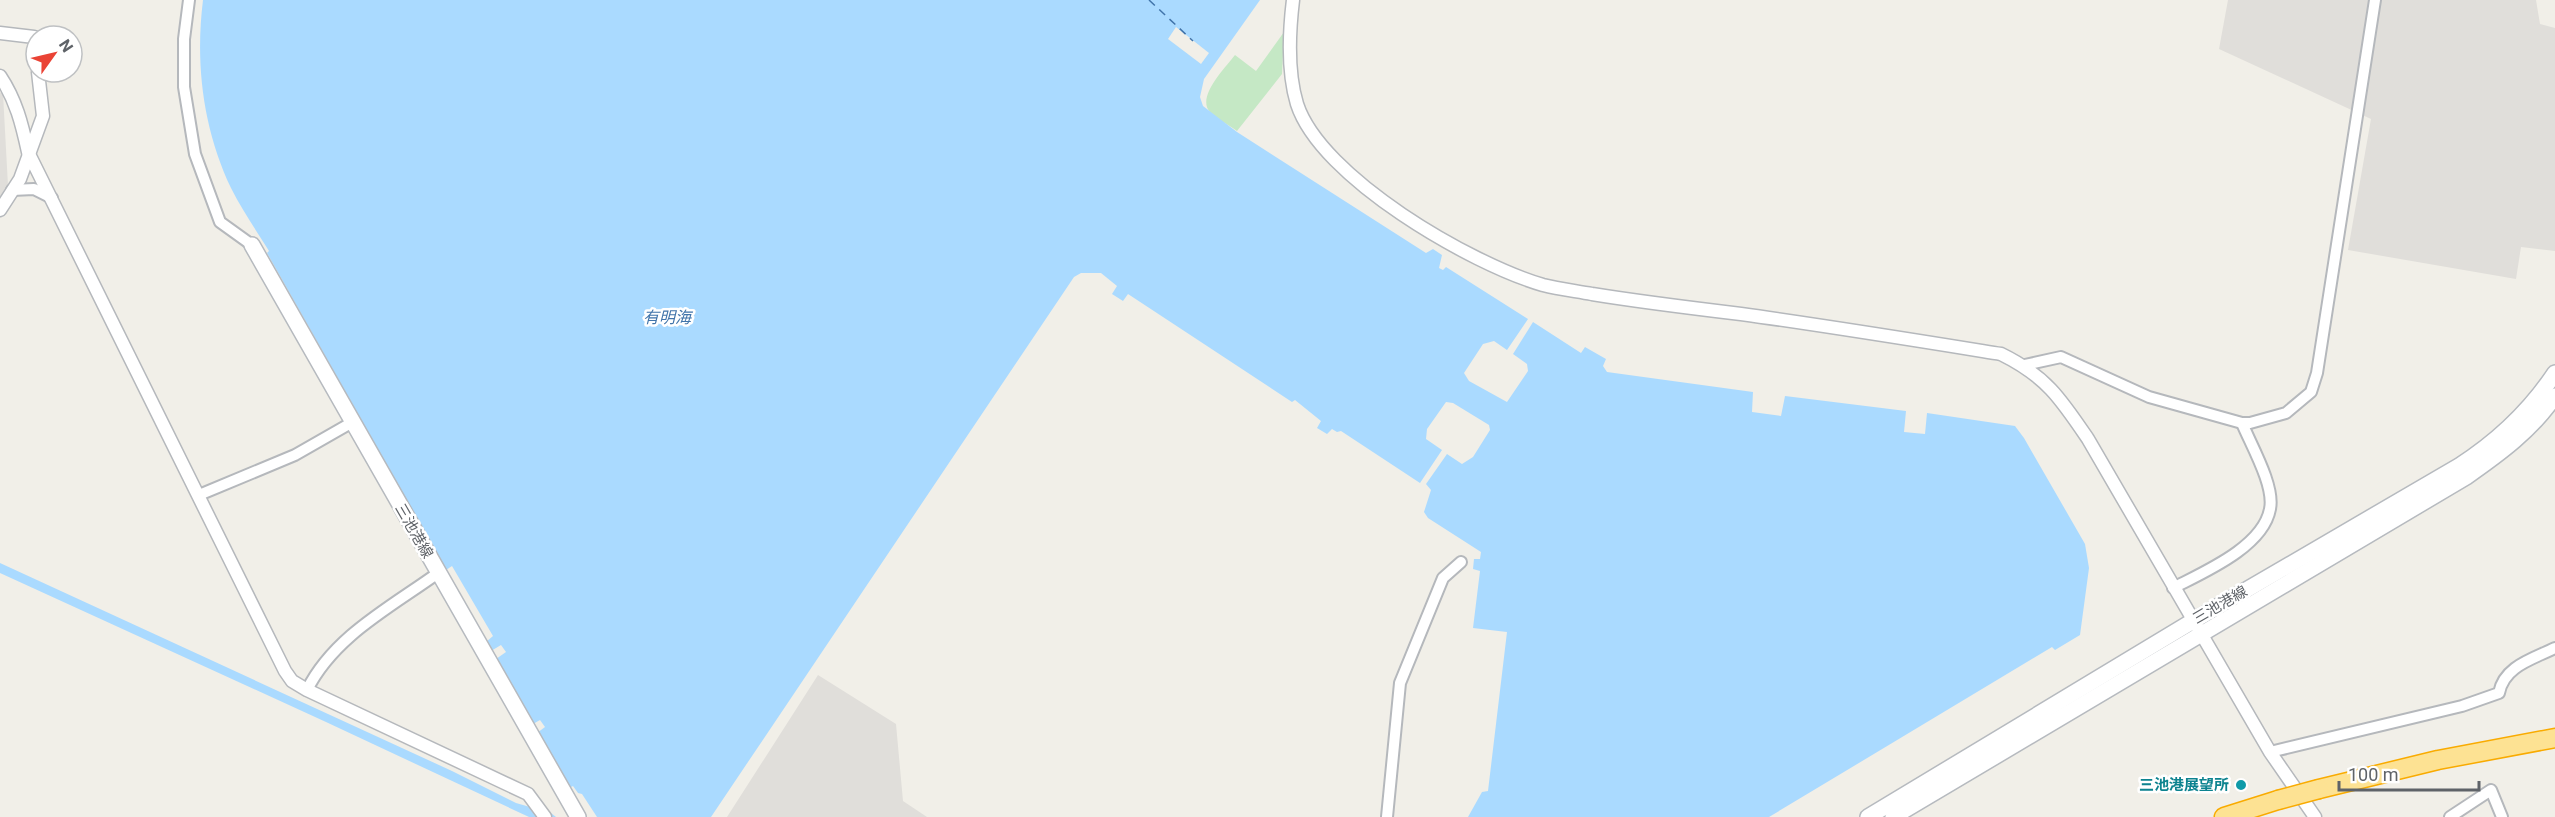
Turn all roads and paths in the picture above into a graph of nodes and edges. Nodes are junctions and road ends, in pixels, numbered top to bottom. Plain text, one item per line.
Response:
1 (189, 0) edge
2 (1293, 0) edge
3 (2375, 0) edge
4 (0, 33) edge
5 (24, 36) edge
6 (0, 76) edge
7 (39, 84) edge
8 (28, 152) junction
9 (12, 190) junction
10 (52, 198) junction
11 (0, 210) edge
12 (252, 245) joint
13 (2025, 365) junction
14 (2555, 373) edge
15 (2555, 396) edge
16 (351, 423) junction
17 (2242, 423) junction
18 (199, 495) junction
19 (1461, 562) dead end
20 (438, 573) junction
21 (2173, 588) junction
22 (2197, 627) junction
23 (2555, 648) edge
24 (307, 690) junction
25 (2555, 738) edge
26 (2270, 752) junction
27 (545, 817) edge
28 (578, 817) edge
29 (1387, 817) edge
30 (1868, 817) edge
31 (1893, 817) edge
32 (2224, 817) edge
33 (2313, 817) edge
34 (2450, 817) edge
35 (2502, 817) edge

1 - 12 street
2 - 13 street
3 - 17 street
4 - 5 street
6 - 8 street
7 - 8 street
8 - 9 street
8 - 10 street
9 - 10 street
9 - 11 street
10 - 18 street
12 - 16 main road, 三池港線
13 - 17 street
13 - 21 street
14 - 22 main road, 三池港線
15 - 22 main road, 三池港線
16 - 18 street
16 - 20 main road, 三池港線
17 - 21 street
18 - 24 street
19 - 29 street
20 - 24 street
20 - 28 main road, 三池港線
21 - 22 street
22 - 26 street
22 - 30 main road, 三池港線
22 - 31 main road, 三池港線
23 - 26 street
24 - 27 street
25 - 32 highway, bridge
26 - 33 street
34 - 35 street

